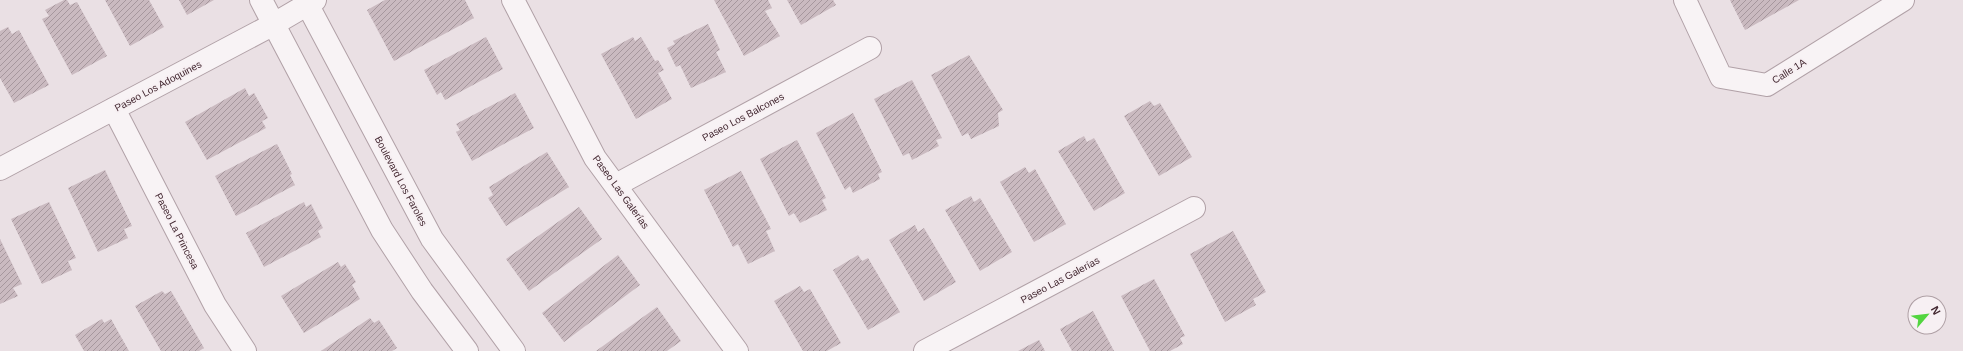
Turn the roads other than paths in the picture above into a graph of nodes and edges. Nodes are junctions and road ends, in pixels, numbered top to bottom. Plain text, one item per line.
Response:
1 (261, 0) edge
2 (512, 0) edge
3 (1685, 0) edge
4 (1903, 0) edge
5 (309, 1) edge
6 (274, 24) junction
7 (870, 48) dead end
8 (114, 109) junction
9 (0, 169) edge
10 (616, 185) junction
11 (1194, 208) dead end
12 (245, 351) edge
13 (467, 351) edge
14 (514, 351) edge
15 (736, 351) edge
16 (925, 351) edge

1 - 6 street
2 - 10 street, Paseo Las Galerías
3 - 4 street, Calle 1A
5 - 6 street, Paseo Los Adoquines
5 - 14 street, Boulevard Los Faroles
6 - 8 street, Paseo Los Adoquines
6 - 13 street
7 - 10 street, Paseo Los Balcones
8 - 9 street, Paseo Los Adoquines
8 - 12 street, Paseo La Princesa
10 - 15 street, Paseo Las Galerías
11 - 16 street, Paseo Las Galerías

